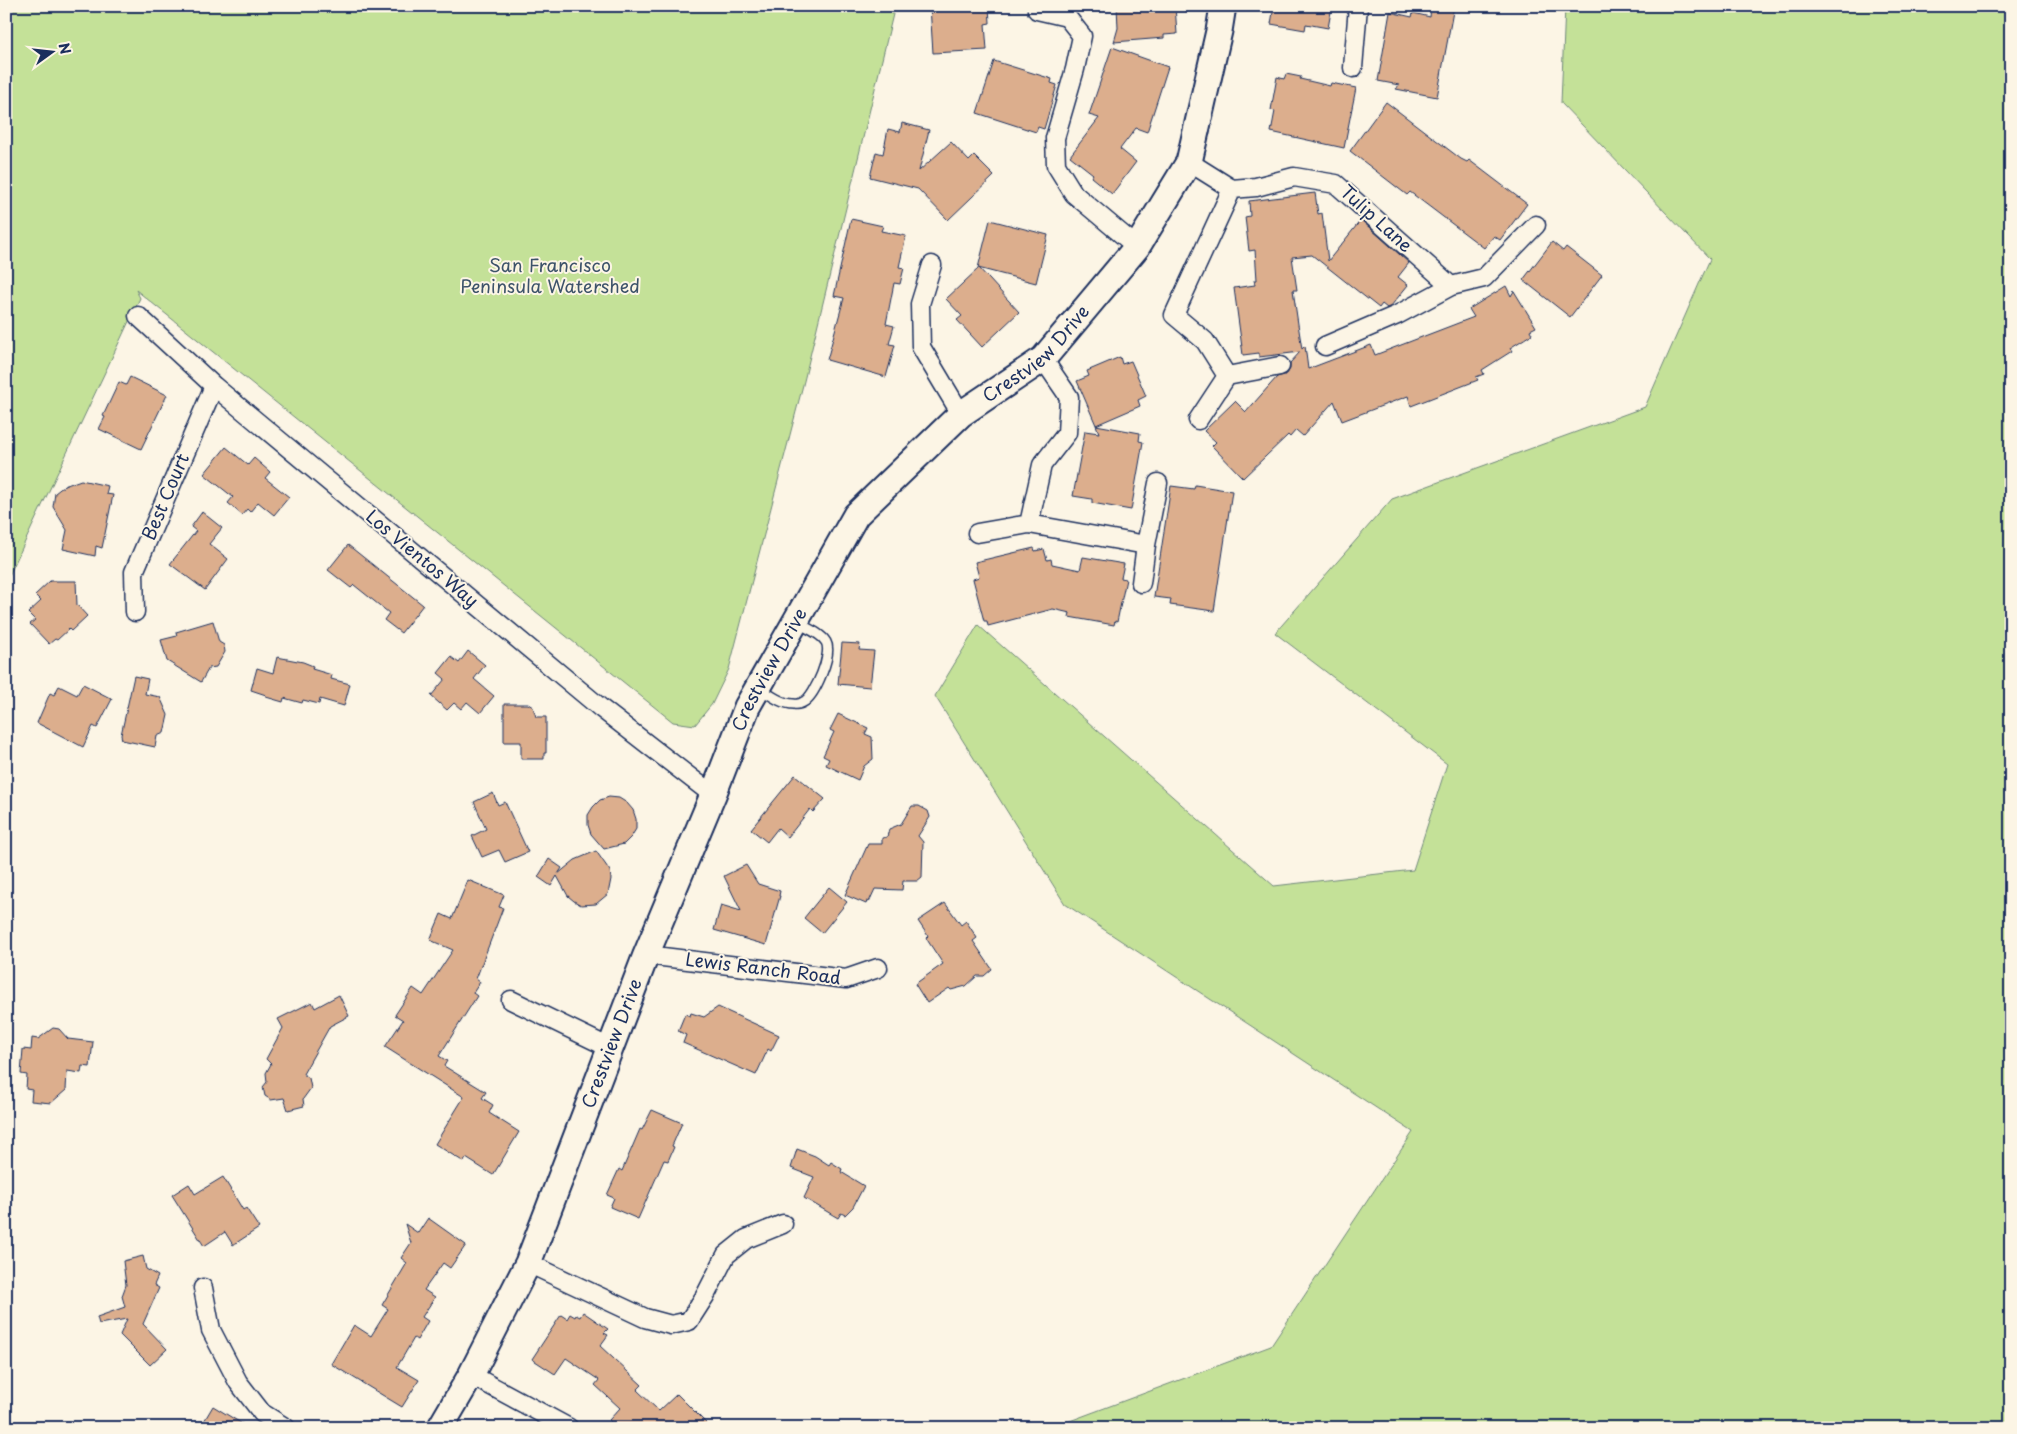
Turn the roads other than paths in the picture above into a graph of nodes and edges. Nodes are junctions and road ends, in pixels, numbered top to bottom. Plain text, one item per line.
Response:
1 (1222, 6) edge
2 (1358, 6) edge
3 (1036, 10) dead end
4 (1353, 68) dead end
5 (1189, 162) junction
6 (1232, 189) junction
7 (1536, 225) dead end
8 (1137, 247) junction
9 (932, 265) dead end
10 (1451, 286) junction
11 (138, 316) dead end
12 (1325, 346) dead end
13 (1043, 359) junction
14 (1280, 366) dead end
15 (1227, 376) junction
16 (214, 386) junction
17 (961, 414) junction
18 (1198, 420) dead end
19 (1158, 483) dead end
20 (1029, 524) junction
21 (977, 533) dead end
22 (1146, 545) junction
23 (1141, 583) dead end
24 (136, 612) dead end
25 (795, 622) junction
26 (759, 688) junction
27 (713, 795) junction
28 (646, 955) junction
29 (878, 968) dead end
30 (511, 1000) dead end
31 (610, 1048) junction
32 (783, 1224) dead end
33 (528, 1263) junction
34 (203, 1288) dead end
35 (471, 1375) junction
36 (286, 1428) edge
37 (440, 1428) edge
38 (570, 1428) edge

1 - 5 street, Crestview Drive
2 - 4 street
3 - 8 street
5 - 6 street
5 - 8 street, Crestview Drive
6 - 10 street, Tulip Lane
6 - 15 street
7 - 10 street
8 - 13 street, Crestview Drive
9 - 17 street
10 - 12 street
11 - 16 street, Los Vientos Way
13 - 17 street, Crestview Drive
13 - 20 street
14 - 15 street
15 - 18 street
16 - 24 street, Best Court
16 - 27 street, Los Vientos Way
17 - 25 street, Crestview Drive
19 - 22 street
20 - 21 street
20 - 22 street
22 - 23 street
25 - 26 street, Crestview Drive
25 - 26 lane
26 - 27 street, Crestview Drive
27 - 28 street, Crestview Drive
28 - 29 street, Lewis Ranch Road
28 - 31 street, Crestview Drive
30 - 31 street
31 - 33 street, Crestview Drive
32 - 33 street
33 - 35 street, Crestview Drive
34 - 36 street
35 - 37 street, Crestview Drive
35 - 38 street

